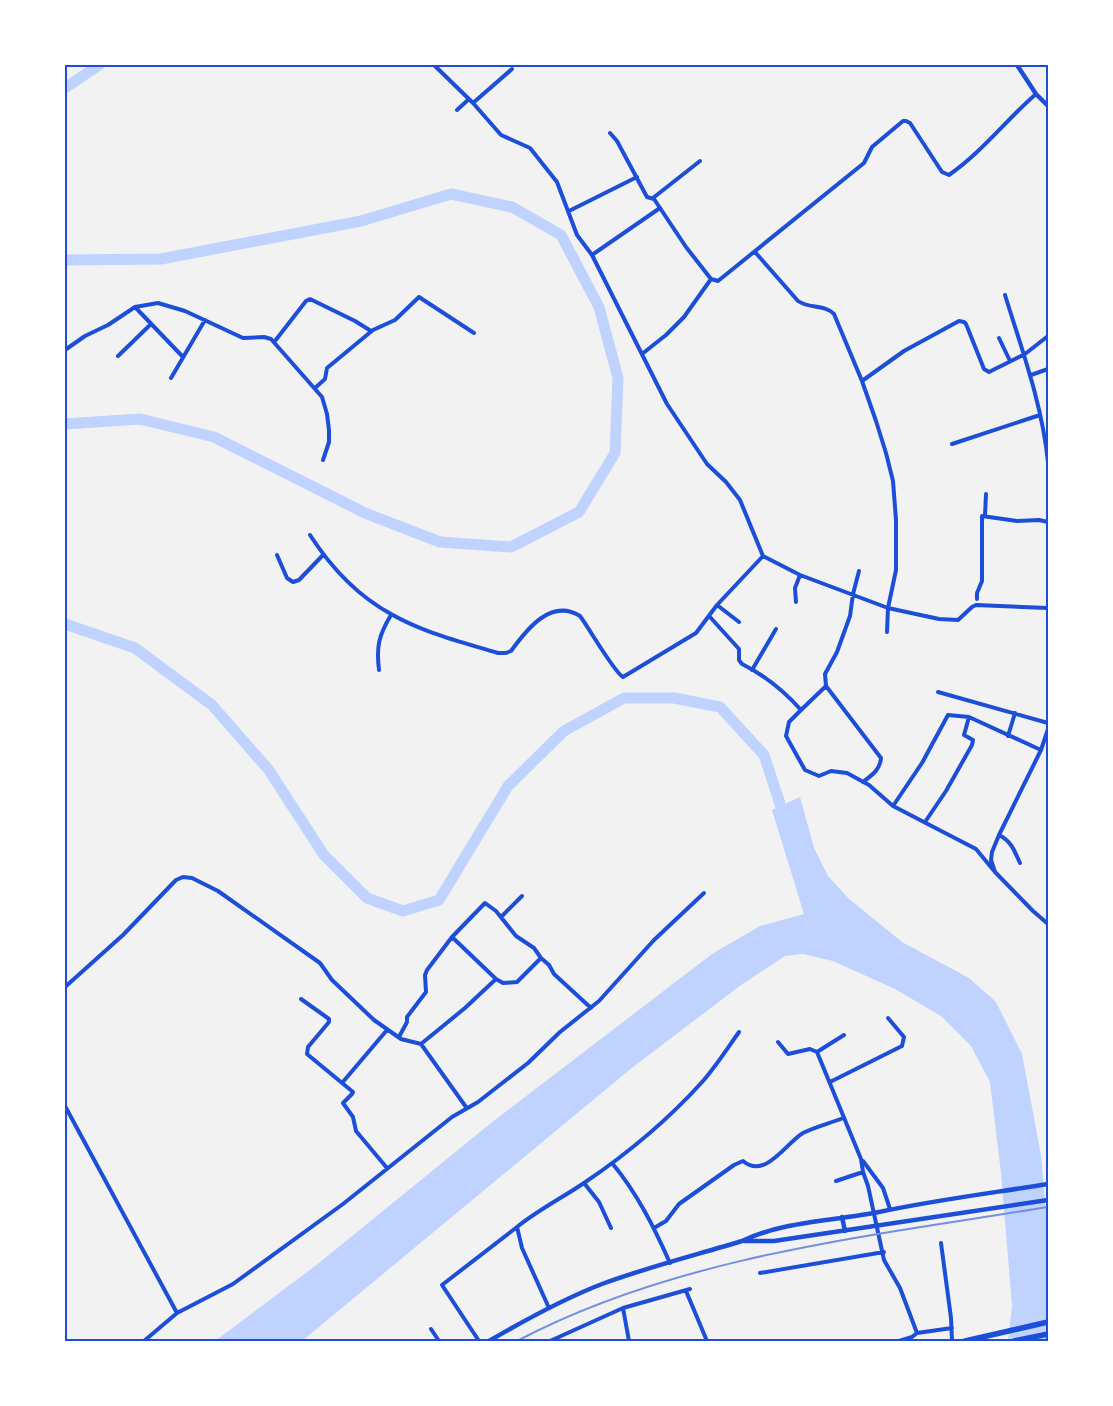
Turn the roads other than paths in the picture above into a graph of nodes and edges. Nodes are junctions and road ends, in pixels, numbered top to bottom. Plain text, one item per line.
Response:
1 (434, 65) edge
2 (1016, 65) edge
3 (512, 69) dead end
4 (1036, 94) junction
5 (469, 99) junction
6 (473, 103) junction
7 (1048, 106) edge
8 (457, 110) dead end
9 (610, 134) dead end
10 (700, 161) dead end
11 (637, 177) junction
12 (652, 198) junction
13 (660, 208) junction
14 (569, 211) junction
15 (755, 252) junction
16 (592, 255) junction
17 (711, 279) junction
18 (1005, 295) dead end
19 (135, 307) junction
20 (205, 320) junction
21 (150, 324) junction
22 (372, 331) junction
23 (474, 333) dead end
24 (1048, 336) edge
25 (999, 338) dead end
26 (275, 342) junction
27 (65, 350) edge
28 (642, 354) junction
29 (1025, 354) junction
30 (118, 356) dead end
31 (183, 356) junction
32 (1010, 360) junction
33 (1048, 368) edge
34 (1031, 375) junction
35 (171, 378) dead end
36 (862, 381) junction
37 (315, 388) junction
38 (1040, 415) junction
39 (952, 444) dead end
40 (323, 460) dead end
41 (1048, 462) edge
42 (986, 494) dead end
43 (985, 516) junction
44 (1048, 522) edge
45 (310, 535) dead end
46 (277, 555) dead end
47 (323, 555) junction
48 (762, 556) junction
49 (858, 570) dead end
50 (800, 575) junction
51 (852, 594) junction
52 (977, 599) dead end
53 (796, 602) dead end
54 (717, 606) junction
55 (888, 608) junction
56 (1048, 608) edge
57 (391, 615) junction
58 (710, 617) junction
59 (739, 622) dead end
60 (776, 629) dead end
61 (887, 632) dead end
62 (378, 670) dead end
63 (752, 670) junction
64 (826, 686) junction
65 (938, 692) dead end
66 (801, 710) junction
67 (1015, 713) junction
68 (969, 717) junction
69 (1048, 723) edge
70 (1048, 729) edge
71 (1008, 736) junction
72 (1041, 750) junction
73 (864, 782) junction
74 (893, 806) junction
75 (925, 822) junction
76 (999, 835) junction
77 (1020, 863) dead end
78 (996, 872) junction
79 (704, 893) dead end
80 (522, 896) dead end
81 (501, 918) junction
82 (1048, 924) edge
83 (452, 937) junction
84 (541, 958) junction
85 (496, 978) junction
86 (65, 987) edge
87 (301, 999) dead end
88 (591, 1008) junction
89 (888, 1018) dead end
90 (387, 1030) junction
91 (739, 1032) dead end
92 (844, 1036) dead end
93 (399, 1037) junction
94 (778, 1042) dead end
95 (421, 1044) junction
96 (817, 1052) junction
97 (830, 1082) junction
98 (342, 1083) junction
99 (65, 1106) edge
100 (466, 1107) junction
101 (843, 1118) junction
102 (861, 1159) junction
103 (612, 1163) junction
104 (387, 1168) junction
105 (863, 1172) junction
106 (836, 1181) dead end
107 (877, 1182) junction
108 (584, 1183) junction
109 (1048, 1184) edge
110 (868, 1186) junction
111 (1048, 1200) edge
112 (890, 1208) junction
113 (842, 1217) junction
114 (517, 1227) junction
115 (611, 1228) dead end
116 (654, 1228) junction
117 (845, 1231) junction
118 (742, 1241) junction
119 (941, 1243) dead end
120 (884, 1252) junction
121 (670, 1263) junction
122 (760, 1273) dead end
123 (549, 1308) junction
124 (623, 1308) junction
125 (177, 1313) junction
126 (1048, 1322) edge
127 (952, 1328) junction
128 (431, 1329) dead end
129 (917, 1333) junction
130 (1048, 1334) edge
131 (144, 1341) edge
132 (438, 1341) edge
133 (479, 1341) edge
134 (489, 1341) edge
135 (550, 1341) edge
136 (630, 1341) edge
137 (707, 1341) edge
138 (899, 1341) edge
139 (952, 1341) edge
140 (965, 1341) edge
141 (1014, 1341) edge

1 - 5 street
2 - 4 street
3 - 6 street
4 - 7 street
4 - 15 street
5 - 6 street
5 - 8 street
6 - 14 street
9 - 11 street
10 - 12 street
11 - 12 street
11 - 14 street
12 - 13 street
13 - 16 street
13 - 17 street
14 - 16 street
15 - 17 street
15 - 36 street
16 - 28 street
17 - 28 street
18 - 29 street
19 - 20 street
19 - 21 street
19 - 27 street
20 - 26 street
20 - 31 street
21 - 30 street
21 - 31 street
22 - 23 street
22 - 26 street
22 - 37 street
24 - 29 street
25 - 32 street
26 - 37 street
28 - 48 street
29 - 32 street
29 - 34 street
31 - 35 street
32 - 36 street
33 - 34 street
34 - 38 street
36 - 55 street
37 - 40 street
38 - 39 street
38 - 41 street
42 - 43 street
43 - 44 street
43 - 52 street
45 - 47 street
46 - 47 street
47 - 57 street
48 - 50 street
48 - 54 street
49 - 51 street
50 - 51 street
50 - 53 street
51 - 55 street
51 - 64 street
54 - 58 street
54 - 59 street
55 - 56 street
55 - 61 street
57 - 58 street
57 - 62 street
58 - 63 street
60 - 63 street
63 - 66 street
64 - 66 street
64 - 73 street
65 - 67 street
66 - 73 street
67 - 69 street
67 - 71 street
68 - 71 street
68 - 74 street
68 - 75 street
70 - 72 street
71 - 72 street
72 - 76 street
73 - 74 street
74 - 75 street
75 - 78 street
76 - 77 street
76 - 78 street
78 - 82 street
79 - 88 street
80 - 81 street
81 - 83 street
81 - 84 street
83 - 85 street
83 - 93 street
84 - 85 street
84 - 88 street
85 - 95 street
86 - 90 street
87 - 98 street
88 - 100 street
89 - 97 street
90 - 93 street
90 - 98 street
91 - 103 street
92 - 96 street
93 - 95 street
94 - 96 street
95 - 100 street
96 - 97 street
97 - 101 street
98 - 104 street
99 - 125 street
100 - 104 street
101 - 102 street
101 - 116 street
102 - 105 street
102 - 107 street
103 - 108 street
103 - 116 street
104 - 125 street
105 - 106 street
105 - 110 street
107 - 110 street
107 - 112 street
108 - 114 street
108 - 115 street
109 - 112 street
110 - 120 street
111 - 117 street
112 - 113 street
113 - 117 street
113 - 118 street
114 - 123 street
114 - 133 street
116 - 121 street
117 - 118 street
118 - 121 street
119 - 127 street
120 - 122 street
120 - 129 street
121 - 123 street
123 - 134 street
124 - 135 street
124 - 136 street
124 - 137 street
125 - 131 street
126 - 140 highway
127 - 129 street
127 - 139 street
128 - 132 street
129 - 138 street
130 - 141 highway

